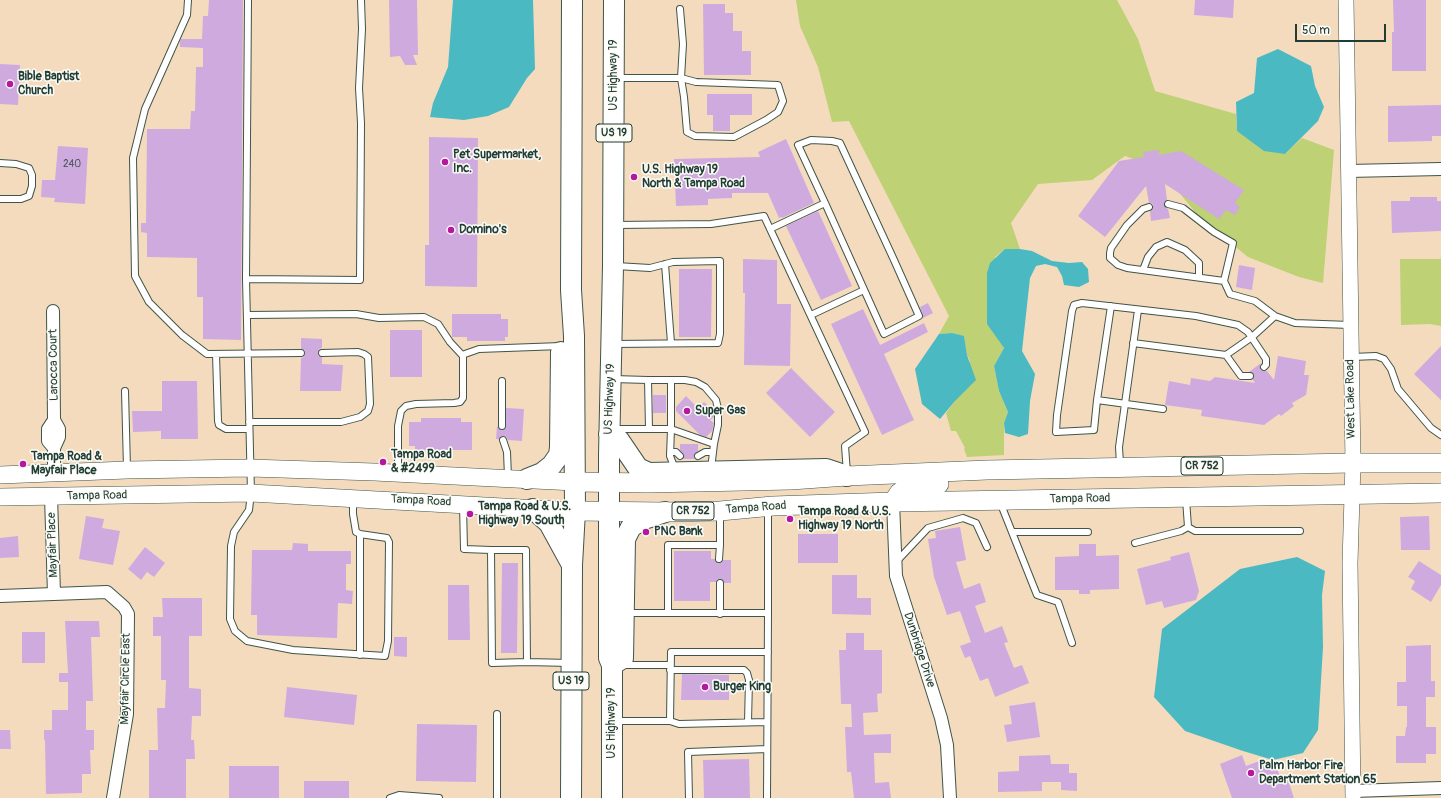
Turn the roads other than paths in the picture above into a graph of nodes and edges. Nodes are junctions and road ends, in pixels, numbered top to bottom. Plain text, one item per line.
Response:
1 (188, 0) edge
2 (248, 0) edge
3 (361, 0) edge
4 (572, 0) edge
5 (614, 0) edge
6 (1346, 0) edge
7 (680, 9) dead end
8 (614, 78) junction
9 (681, 78) junction
10 (0, 163) edge
11 (1441, 169) edge
12 (1348, 171) junction
13 (0, 199) edge
14 (825, 204) junction
15 (1168, 204) dead end
16 (1149, 207) dead end
17 (614, 225) junction
18 (770, 229) junction
19 (665, 264) junction
20 (614, 266) junction
21 (1143, 270) junction
22 (1199, 277) junction
23 (246, 279) junction
24 (1224, 280) junction
25 (571, 290) junction
26 (864, 290) junction
27 (1111, 306) junction
28 (1138, 310) junction
29 (53, 311) dead end
30 (247, 314) junction
31 (811, 315) junction
32 (1275, 316) junction
33 (1350, 325) junction
34 (1252, 337) junction
35 (671, 343) junction
36 (1134, 343) junction
37 (612, 344) junction
38 (560, 346) junction
39 (301, 353) dead end
40 (322, 353) dead end
41 (216, 354) junction
42 (248, 354) junction
43 (462, 355) junction
44 (1226, 355) junction
45 (1351, 357) junction
46 (1264, 367) dead end
47 (1250, 376) dead end
48 (612, 380) junction
49 (648, 380) junction
50 (671, 380) junction
51 (502, 381) dead end
52 (125, 391) dead end
53 (1097, 400) junction
54 (1125, 404) junction
55 (1163, 409) dead end
56 (249, 425) junction
57 (502, 426) dead end
58 (649, 429) junction
59 (671, 429) junction
60 (609, 431) junction
61 (1441, 435) edge
62 (503, 440) dead end
63 (714, 444) junction
64 (698, 448) dead end
65 (705, 452) junction
66 (712, 452) junction
67 (676, 456) junction
68 (698, 456) dead end
69 (1353, 463) junction
70 (1441, 463) edge
71 (250, 468) junction
72 (1120, 468) junction
73 (127, 470) junction
74 (1020, 470) junction
75 (711, 472) junction
76 (54, 473) junction
77 (398, 473) junction
78 (0, 475) edge
79 (847, 476) junction
80 (517, 479) junction
81 (574, 482) junction
82 (609, 483) junction
83 (251, 493) junction
84 (1441, 493) edge
85 (1352, 494) junction
86 (52, 496) junction
87 (0, 497) edge
88 (1186, 497) junction
89 (353, 498) junction
90 (999, 500) junction
91 (893, 502) junction
92 (463, 504) junction
93 (768, 507) junction
94 (533, 508) junction
95 (574, 511) junction
96 (720, 511) junction
97 (609, 512) junction
98 (665, 512) junction
99 (1188, 527) junction
100 (1300, 531) dead end
101 (1012, 532) junction
102 (1088, 532) dead end
103 (360, 534) junction
104 (1134, 543) dead end
105 (720, 544) junction
106 (987, 547) dead end
107 (492, 550) junction
108 (719, 560) dead end
109 (572, 564) junction
110 (895, 564) junction
111 (720, 583) dead end
112 (54, 594) junction
113 (0, 596) edge
114 (623, 613) junction
115 (668, 613) junction
116 (768, 613) junction
117 (720, 614) junction
118 (1072, 643) dead end
119 (768, 652) junction
120 (360, 655) junction
121 (527, 662) junction
122 (571, 663) junction
123 (612, 665) junction
124 (670, 667) junction
125 (497, 714) dead end
126 (670, 721) junction
127 (612, 722) junction
128 (748, 722) junction
129 (767, 722) junction
130 (767, 749) junction
131 (1441, 788) edge
132 (1353, 794) edge
133 (418, 797) edge
134 (113, 798) edge
135 (390, 798) edge
136 (439, 798) edge
137 (497, 798) edge
138 (570, 798) edge
139 (612, 798) edge
140 (689, 798) edge
141 (767, 798) edge
142 (950, 798) edge

1 - 41 lane
2 - 23 lane
3 - 23 lane
4 - 25 highway, US 19
5 - 8 highway, US Highway 19 / US 19
6 - 12 street, West Lake Road
7 - 9 lane
8 - 9 lane
8 - 17 highway, US Highway 19 / US 19
9 - 9 lane
10 - 13 lane
11 - 12 street
12 - 33 street, West Lake Road
14 - 18 lane
14 - 26 lane
14 - 26 lane
15 - 24 lane
16 - 21 lane
17 - 18 lane
17 - 20 highway, US Highway 19 / US 19
18 - 31 lane
19 - 20 lane
19 - 35 lane
19 - 35 lane
20 - 37 highway, US Highway 19 / US 19
21 - 22 lane
21 - 22 lane
22 - 24 lane
23 - 30 lane
24 - 32 lane
25 - 38 highway
25 - 81 highway, US 19
26 - 31 lane
27 - 28 lane
27 - 53 lane
27 - 53 lane
28 - 34 lane
28 - 36 lane
29 - 76 street, Larocca Court
30 - 42 lane
30 - 43 lane
31 - 79 lane
32 - 33 lane
32 - 34 lane
33 - 45 street, West Lake Road
34 - 44 lane
34 - 46 lane
35 - 37 lane
36 - 44 lane
36 - 54 lane
37 - 48 highway, US Highway 19 / US 19
38 - 43 lane
38 - 80 highway
39 - 42 lane
40 - 56 lane
41 - 42 lane
41 - 56 lane
42 - 56 lane
43 - 77 lane
44 - 47 lane
45 - 61 lane
45 - 69 street, West Lake Road
48 - 49 lane
48 - 60 highway, US Highway 19 / US 19
49 - 50 lane
49 - 58 lane
50 - 59 lane
50 - 63 lane
51 - 57 lane
52 - 73 lane
53 - 54 lane
54 - 55 lane
54 - 72 lane
56 - 71 lane
58 - 59 lane
58 - 60 lane
59 - 63 lane
59 - 67 lane
60 - 67 highway
60 - 82 highway, US Highway 19 / US 19
62 - 80 lane
63 - 66 lane
64 - 65 lane
65 - 66 lane
65 - 68 lane
66 - 75 lane
67 - 75 highway
69 - 70 main road, Tampa Road / CR 752
69 - 72 main road, Tampa Road / CR 752
69 - 85 street, West Lake Road
71 - 73 main road, Tampa Road / CR 752
71 - 77 main road, Tampa Road / CR 752
71 - 83 lane
72 - 74 main road, Tampa Road / CR 752
73 - 76 main road, Tampa Road / CR 752
73 - 86 main road
74 - 79 main road, Tampa Road / CR 752
74 - 91 main road
75 - 79 highway
76 - 78 main road, Tampa Road / CR 752
77 - 80 main road, Tampa Road / CR 752
79 - 82 main road, Tampa Road / CR 752
80 - 81 main road, Tampa Road / CR 752
81 - 82 main road, Tampa Road / CR 752
81 - 95 highway, US 19
82 - 97 highway, US Highway 19 / US 19
83 - 86 main road, Tampa Road / CR 752
83 - 89 main road, Tampa Road / CR 752
83 - 120 lane
84 - 85 main road, Tampa Road / CR 752
85 - 88 main road, Tampa Road / CR 752
85 - 132 street, West Lake Road
86 - 87 main road, Tampa Road / CR 752
86 - 112 street, Mayfair Place
88 - 90 main road, Tampa Road / CR 752
88 - 99 lane
89 - 92 main road, Tampa Road / CR 752
89 - 103 lane
90 - 91 main road, Tampa Road / CR 752
90 - 101 lane
91 - 93 main road, Tampa Road / CR 752
91 - 110 street, Dunbridge Drive
92 - 94 main road, Tampa Road / CR 752
92 - 107 lane
93 - 96 main road, Tampa Road / CR 752
93 - 116 lane
94 - 95 main road, Tampa Road / CR 752
94 - 109 highway
95 - 97 main road, Tampa Road / CR 752
95 - 109 highway, US 19
96 - 98 main road, Tampa Road / CR 752
96 - 105 lane
97 - 98 main road, Tampa Road / CR 752
97 - 123 highway, US Highway 19 / US 19
98 - 114 highway
99 - 100 lane
99 - 104 lane
101 - 102 lane
101 - 118 lane
103 - 120 lane
103 - 120 lane
105 - 108 lane
105 - 115 lane
106 - 110 lane
107 - 121 lane
107 - 121 lane
109 - 122 highway, US 19
110 - 142 street, Dunbridge Drive
111 - 117 lane
112 - 113 street
112 - 134 street, Mayfair Circle East
114 - 115 lane
114 - 123 highway
115 - 117 lane
116 - 117 lane
116 - 119 lane
119 - 124 lane
119 - 129 lane
121 - 122 lane
122 - 138 highway, US 19
123 - 124 lane
123 - 127 highway, US Highway 19 / US 19
124 - 126 lane
124 - 128 lane
125 - 137 lane
126 - 127 lane
126 - 128 lane
127 - 139 highway, US Highway 19 / US 19
128 - 129 lane
129 - 130 lane
130 - 140 lane
130 - 141 lane
131 - 132 street
133 - 135 lane
133 - 136 lane

